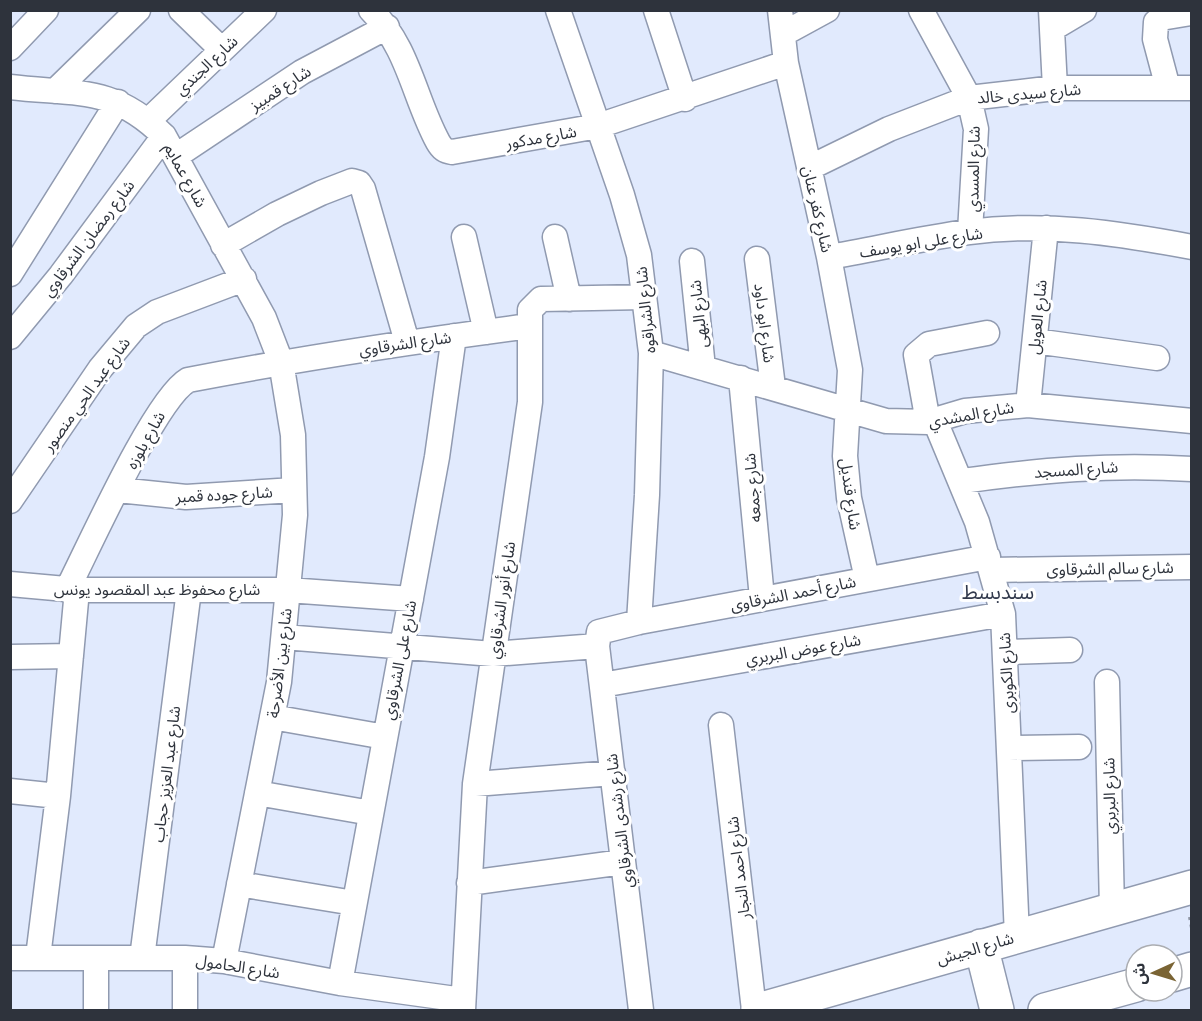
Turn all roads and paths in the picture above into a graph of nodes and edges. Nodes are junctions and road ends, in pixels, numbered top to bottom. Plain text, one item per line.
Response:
1 (46, 10) edge
2 (138, 10) edge
3 (181, 10) edge
4 (264, 10) edge
5 (558, 10) edge
6 (656, 10) edge
7 (780, 10) edge
8 (827, 10) edge
9 (921, 10) edge
10 (1084, 10) edge
11 (1191, 13) edge
12 (379, 19) edge
13 (1052, 20) edge
14 (783, 34) junction
15 (10, 48) edge
16 (222, 50) junction
17 (786, 63) junction
18 (10, 87) edge
19 (1055, 88) junction
20 (1180, 88) edge
21 (55, 91) junction
22 (969, 98) junction
23 (685, 99) junction
24 (117, 102) junction
25 (598, 126) junction
26 (163, 138) junction
27 (809, 168) junction
28 (1046, 228) junction
29 (970, 232) junction
30 (464, 237) dead end
31 (555, 237) dead end
32 (223, 245) junction
33 (1191, 247) edge
34 (829, 257) junction
35 (757, 259) dead end
36 (692, 261) dead end
37 (10, 274) edge
38 (244, 279) junction
39 (644, 297) junction
40 (569, 298) junction
41 (530, 326) junction
42 (486, 332) junction
43 (987, 333) dead end
44 (454, 336) junction
45 (10, 337) edge
46 (1035, 341) junction
47 (407, 342) junction
48 (651, 353) junction
49 (1157, 358) dead end
50 (281, 362) junction
51 (703, 368) junction
52 (741, 378) junction
53 (773, 387) junction
54 (1028, 405) junction
55 (846, 408) junction
56 (1191, 421) edge
57 (932, 422) junction
58 (1191, 469) edge
59 (962, 481) junction
60 (118, 490) junction
61 (294, 490) junction
62 (10, 501) edge
63 (990, 563) junction
64 (1191, 567) edge
65 (867, 579) junction
66 (10, 584) edge
67 (72, 590) junction
68 (189, 590) junction
69 (288, 590) junction
70 (762, 598) junction
71 (411, 599) junction
72 (1003, 614) junction
73 (639, 622) junction
74 (284, 637) junction
75 (598, 639) junction
76 (401, 646) junction
77 (1070, 650) dead end
78 (1006, 652) junction
79 (493, 654) junction
80 (71, 656) junction
81 (10, 657) edge
82 (1107, 682) dead end
83 (602, 685) junction
84 (272, 717) junction
85 (721, 725) dead end
86 (385, 737) junction
87 (1078, 747) dead end
88 (1009, 748) junction
89 (613, 773) junction
90 (475, 784) junction
91 (10, 791) edge
92 (257, 793) junction
93 (58, 796) junction
94 (371, 813) junction
95 (623, 862) junction
96 (469, 883) junction
97 (239, 884) junction
98 (1191, 887) edge
99 (354, 903) junction
100 (1112, 910) junction
101 (1017, 936) junction
102 (981, 946) junction
103 (38, 957) junction
104 (10, 958) edge
105 (96, 958) junction
106 (142, 958) junction
107 (185, 958) junction
108 (224, 961) junction
109 (340, 983) junction
110 (1124, 988) edge
111 (463, 1005) edge
112 (96, 1011) edge
113 (185, 1011) edge
114 (641, 1011) edge
115 (756, 1011) edge
116 (997, 1011) edge
117 (1045, 1011) edge

1 - 15 street
2 - 21 street
3 - 16 street
4 - 16 street, شارع الجندي
5 - 25 street, شارع الشراقوه
6 - 23 street
7 - 14 street, شارع كفر عنان
8 - 14 street
9 - 22 street, شارع المسدي
10 - 13 street
11 - 20 street
12 - 25 street, شارع مدكور
12 - 26 street, شارع قمبيز
13 - 19 street
14 - 17 street, شارع كفر عنان
16 - 26 street, شارع الجندي
17 - 23 street, شارع مدكور
17 - 27 street, شارع كفر عنان
18 - 21 street
19 - 20 street, شارع سيدى خالد
19 - 22 street, شارع سيدى خالد
21 - 24 street
22 - 27 street, شارع سيدى خالد
22 - 29 street, شارع المسدي
23 - 25 street, شارع مدكور
24 - 26 street
24 - 37 street
25 - 39 street, شارع الشراقوه
26 - 32 street, شارع عمايم
26 - 45 street, شارع رمضان الشرقاوي
27 - 34 street, شارع كفر عنان
28 - 29 street, شارع على ابو يوسف
28 - 33 street, شارع على ابو يوسف
28 - 46 street, شارع العويل
29 - 34 street, شارع على ابو يوسف
30 - 42 street
31 - 40 street
32 - 38 street, شارع عمايم
32 - 47 street
34 - 55 street, شارع كفر عنان
35 - 53 street, شارع ابو داود
36 - 51 street, شارع البهى
38 - 50 street, شارع عمايم
38 - 62 street, شارع عبد الحي منصور
39 - 40 street, شارع أنور الشرقاوي
39 - 48 street, شارع الشراقوه
40 - 41 street, شارع أنور الشرقاوي
41 - 42 street, شارع الشرقاوي
41 - 79 street, شارع أنور الشرقاوي
42 - 44 street, شارع الشرقاوي
43 - 57 street, شارع الكوبرى
44 - 47 street, شارع الشرقاوي
44 - 71 street, شارع على الشرقاوي
46 - 49 street
46 - 54 street, شارع العويل
47 - 50 street, شارع الشرقاوي
48 - 51 street, شارع المشدي
48 - 73 street, شارع الشراقوه
50 - 60 street, شارع بلوزه
50 - 61 street, شارع بين الأضرحة
51 - 52 street, شارع المشدي
52 - 53 street, شارع المشدي
52 - 70 street, شارع جمعه
53 - 55 street, شارع المشدي
54 - 56 street, شارع المشدي
54 - 57 street, شارع المشدي
55 - 57 street, شارع المشدي
55 - 65 street, شارع قنديل
57 - 59 street, شارع الكوبرى
58 - 59 street, شارع المسجد
59 - 63 street, شارع الكوبرى
60 - 61 street, شارع جوده قمبر
60 - 67 street, شارع بلوزه
61 - 69 street, شارع بين الأضرحة
63 - 64 street, شارع سالم الشرقاوى
63 - 65 street, شارع أحمد الشرقاوى
63 - 72 street, شارع الكوبرى
65 - 70 street, شارع أحمد الشرقاوى
66 - 67 street, شارع محفوظ عبد المقصود يونس
67 - 68 street, شارع محفوظ عبد المقصود يونس
67 - 80 street
68 - 69 street, شارع محفوظ عبد المقصود يونس
68 - 106 street, شارع عبد العزيز حجاب
69 - 71 street, شارع محفوظ عبد المقصود يونس
69 - 74 street, شارع بين الأضرحة
70 - 73 street, شارع أحمد الشرقاوى
71 - 76 street, شارع على الشرقاوي
72 - 78 street, شارع الكوبرى
72 - 83 street, شارع عوض البربري
73 - 75 street, شارع أحمد الشرقاوى
74 - 76 street, شارع أحمد الشرقاوى
74 - 84 street, شارع بين الأضرحة
75 - 79 street, شارع أحمد الشرقاوى
75 - 83 street, شارع رشدى الشرقاوي
76 - 79 street, شارع أحمد الشرقاوى
76 - 86 street, شارع على الشرقاوي
77 - 78 street
78 - 88 street, شارع الكوبرى
79 - 90 street, شارع أنور الشرقاوي
80 - 81 street
80 - 93 street
82 - 100 street, شارع البربري
83 - 89 street, شارع رشدى الشرقاوي
84 - 86 street
84 - 92 street, شارع بين الأضرحة
85 - 115 street, شارع احمد النجار
86 - 94 street, شارع على الشرقاوي
87 - 88 street
88 - 101 street, شارع الكوبرى
89 - 90 street
89 - 95 street, شارع رشدى الشرقاوي
90 - 96 street, شارع أنور الشرقاوي
91 - 93 street
92 - 94 street
92 - 97 street, شارع بين الأضرحة
93 - 103 street
94 - 99 street, شارع على الشرقاوي
95 - 96 street
95 - 114 street, شارع رشدى الشرقاوي
96 - 111 street, شارع أنور الشرقاوي
97 - 99 street
97 - 108 street, شارع بين الأضرحة
98 - 100 main road, شارع الجيش
99 - 109 street, شارع على الشرقاوي
100 - 101 main road, شارع الجيش
101 - 102 main road, شارع الجيش
102 - 115 main road, شارع الجيش
102 - 116 main road
103 - 104 street, شارع الحامول
103 - 105 street, شارع الحامول
105 - 106 street, شارع الحامول
105 - 112 street
106 - 107 street, شارع الحامول
107 - 108 street, شارع الحامول
107 - 113 street
108 - 109 street, شارع الحامول
109 - 111 street, شارع الحامول
110 - 117 main road

